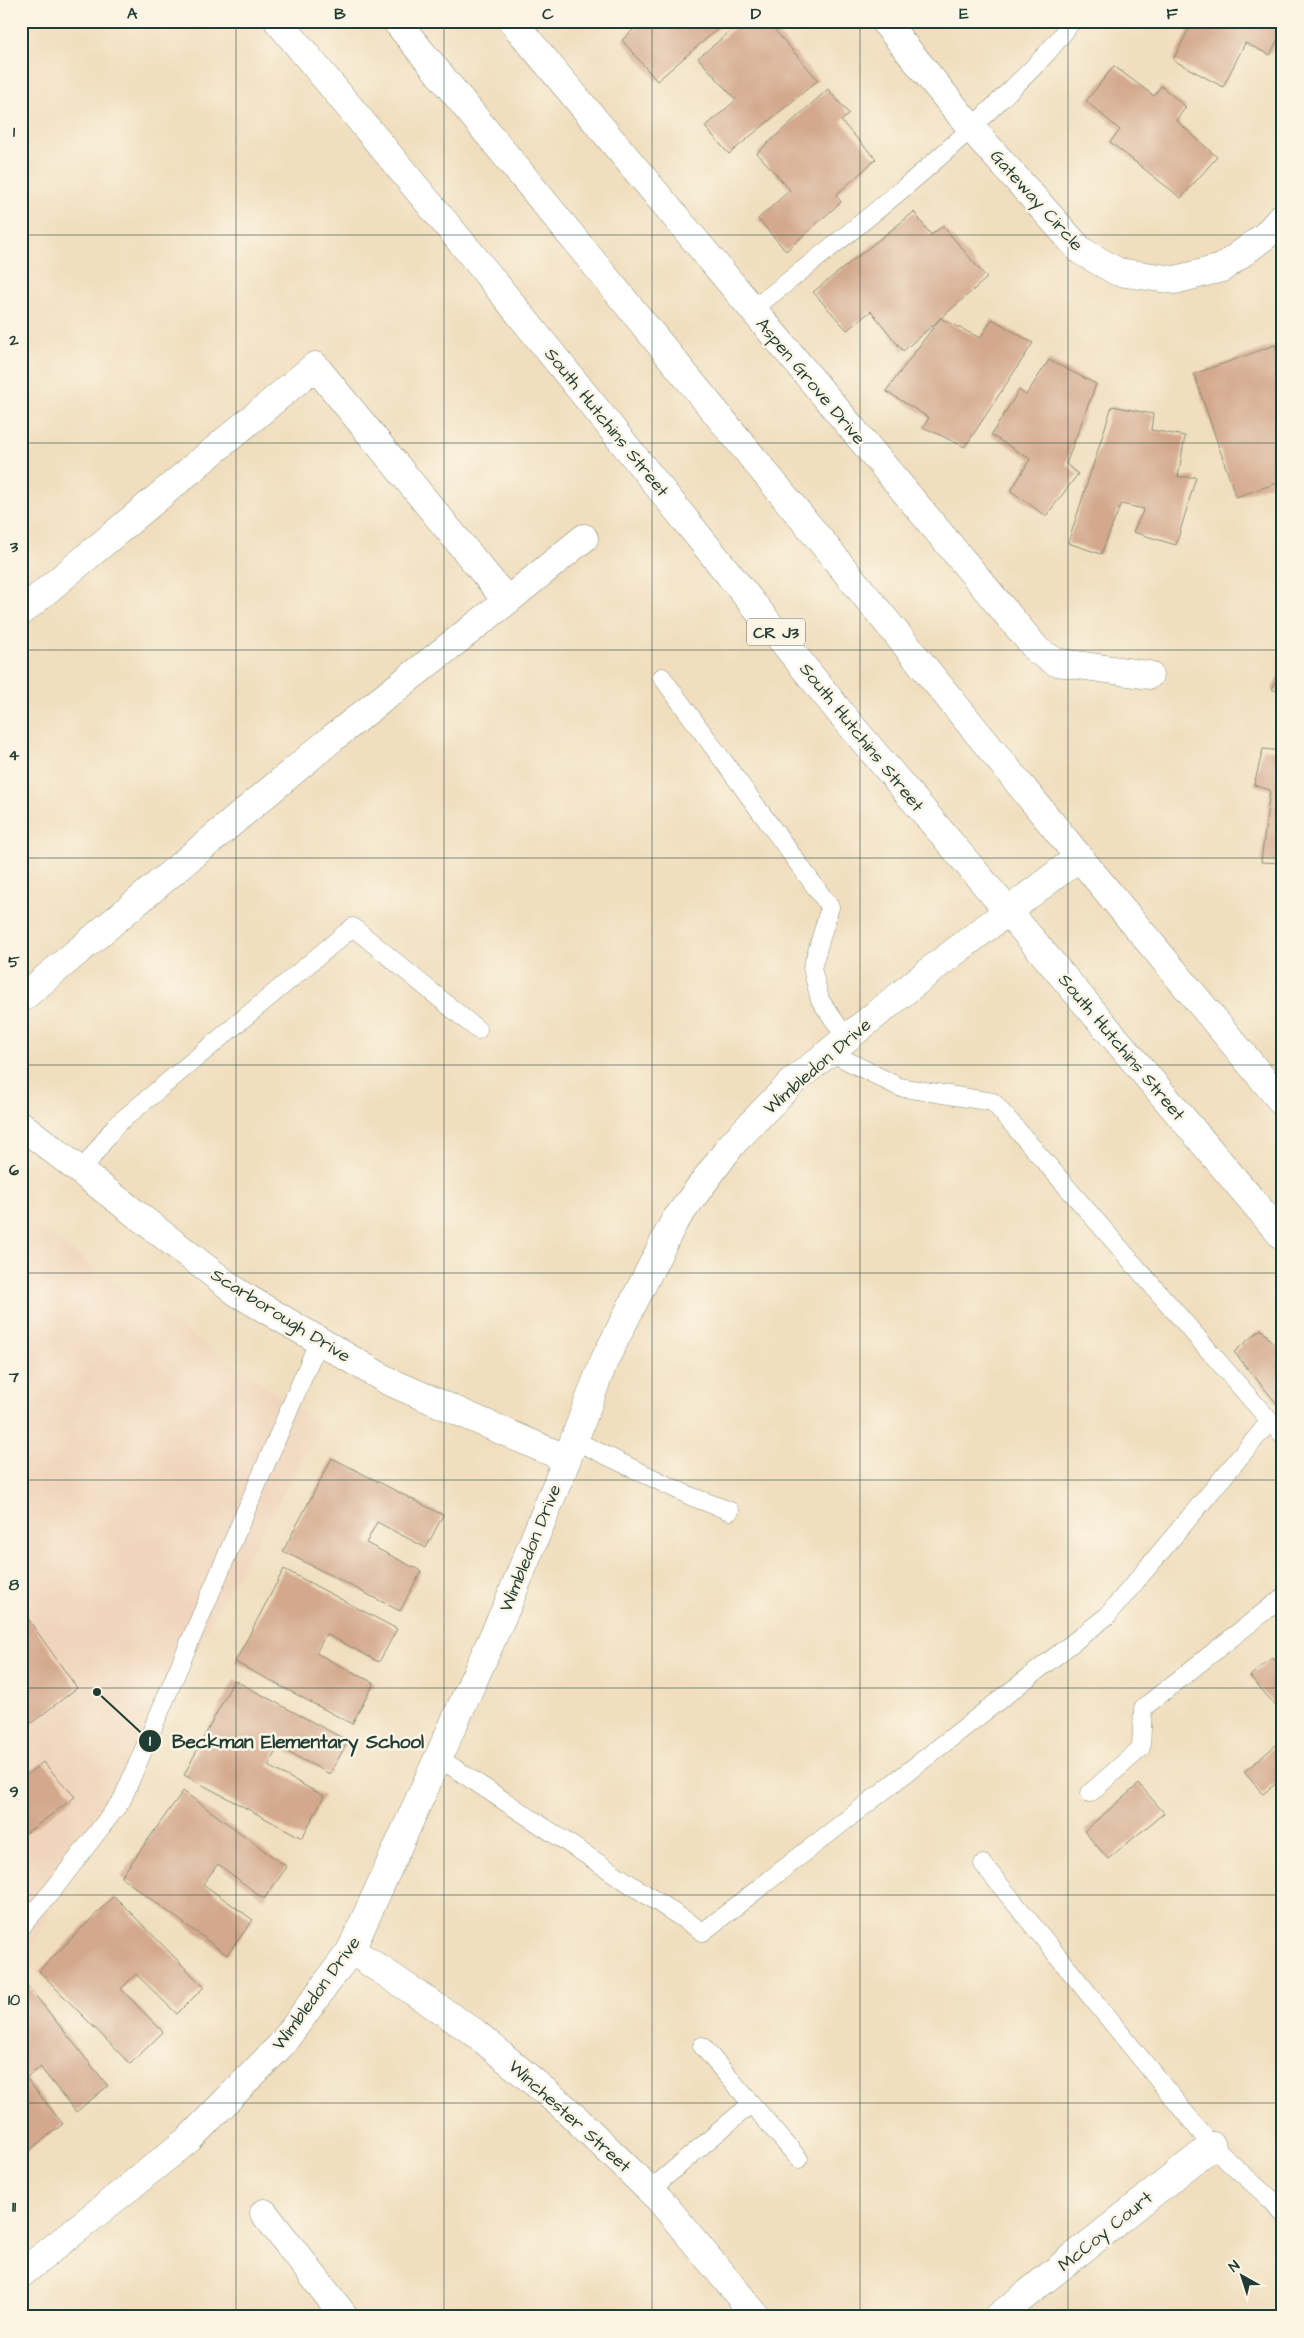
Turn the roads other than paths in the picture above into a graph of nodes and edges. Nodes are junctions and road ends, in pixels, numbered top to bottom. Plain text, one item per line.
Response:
1 (278, 21) edge
2 (396, 21) edge
3 (512, 21) edge
4 (884, 21) edge
5 (1072, 21) edge
6 (972, 129) junction
7 (1283, 216) edge
8 (752, 310) junction
9 (584, 538) dead end
10 (507, 601) junction
11 (21, 612) edge
12 (1149, 675) dead end
13 (662, 677) dead end
14 (1079, 857) junction
15 (1007, 913) junction
16 (21, 999) edge
17 (478, 1030) dead end
18 (838, 1045) junction
19 (1283, 1103) edge
20 (21, 1125) edge
21 (81, 1172) junction
22 (1283, 1237) edge
23 (319, 1340) junction
24 (1270, 1421) junction
25 (1283, 1436) edge
26 (571, 1450) junction
27 (730, 1511) dead end
28 (1283, 1597) edge
29 (439, 1758) junction
30 (1090, 1793) dead end
31 (983, 1864) dead end
32 (21, 1927) edge
33 (351, 1950) junction
34 (702, 2046) dead end
35 (751, 2104) junction
36 (1212, 2146) junction
37 (799, 2159) dead end
38 (650, 2190) junction
39 (264, 2213) dead end
40 (1283, 2214) edge
41 (21, 2274) edge
42 (345, 2317) edge
43 (757, 2317) edge
44 (998, 2317) edge

1 - 15 street, South Hutchins Street / CR J3
2 - 14 street
3 - 8 street, Aspen Grove Drive
4 - 6 street, Gateway Circle
5 - 6 lane
6 - 7 street, Gateway Circle
6 - 8 lane
8 - 12 street, Aspen Grove Drive
9 - 10 street
10 - 11 street
10 - 16 street
13 - 18 lane
14 - 15 street, Wimbledon Drive
14 - 19 street
15 - 18 street, Wimbledon Drive
15 - 22 street, South Hutchins Street / CR J3
17 - 21 lane
18 - 24 lane
18 - 26 street, Wimbledon Drive
20 - 21 street, Scarborough Drive
21 - 23 street, Scarborough Drive
23 - 26 street, Scarborough Drive
23 - 32 lane
24 - 25 lane
24 - 29 lane
26 - 27 lane
26 - 29 street, Wimbledon Drive
28 - 30 lane
29 - 33 street, Wimbledon Drive
31 - 36 lane
33 - 38 street, Winchester Street
33 - 41 street, Wimbledon Drive
34 - 35 lane
35 - 37 lane
35 - 38 lane
36 - 40 lane
36 - 44 street, McCoy Court
38 - 43 street, Winchester Street
39 - 42 street

